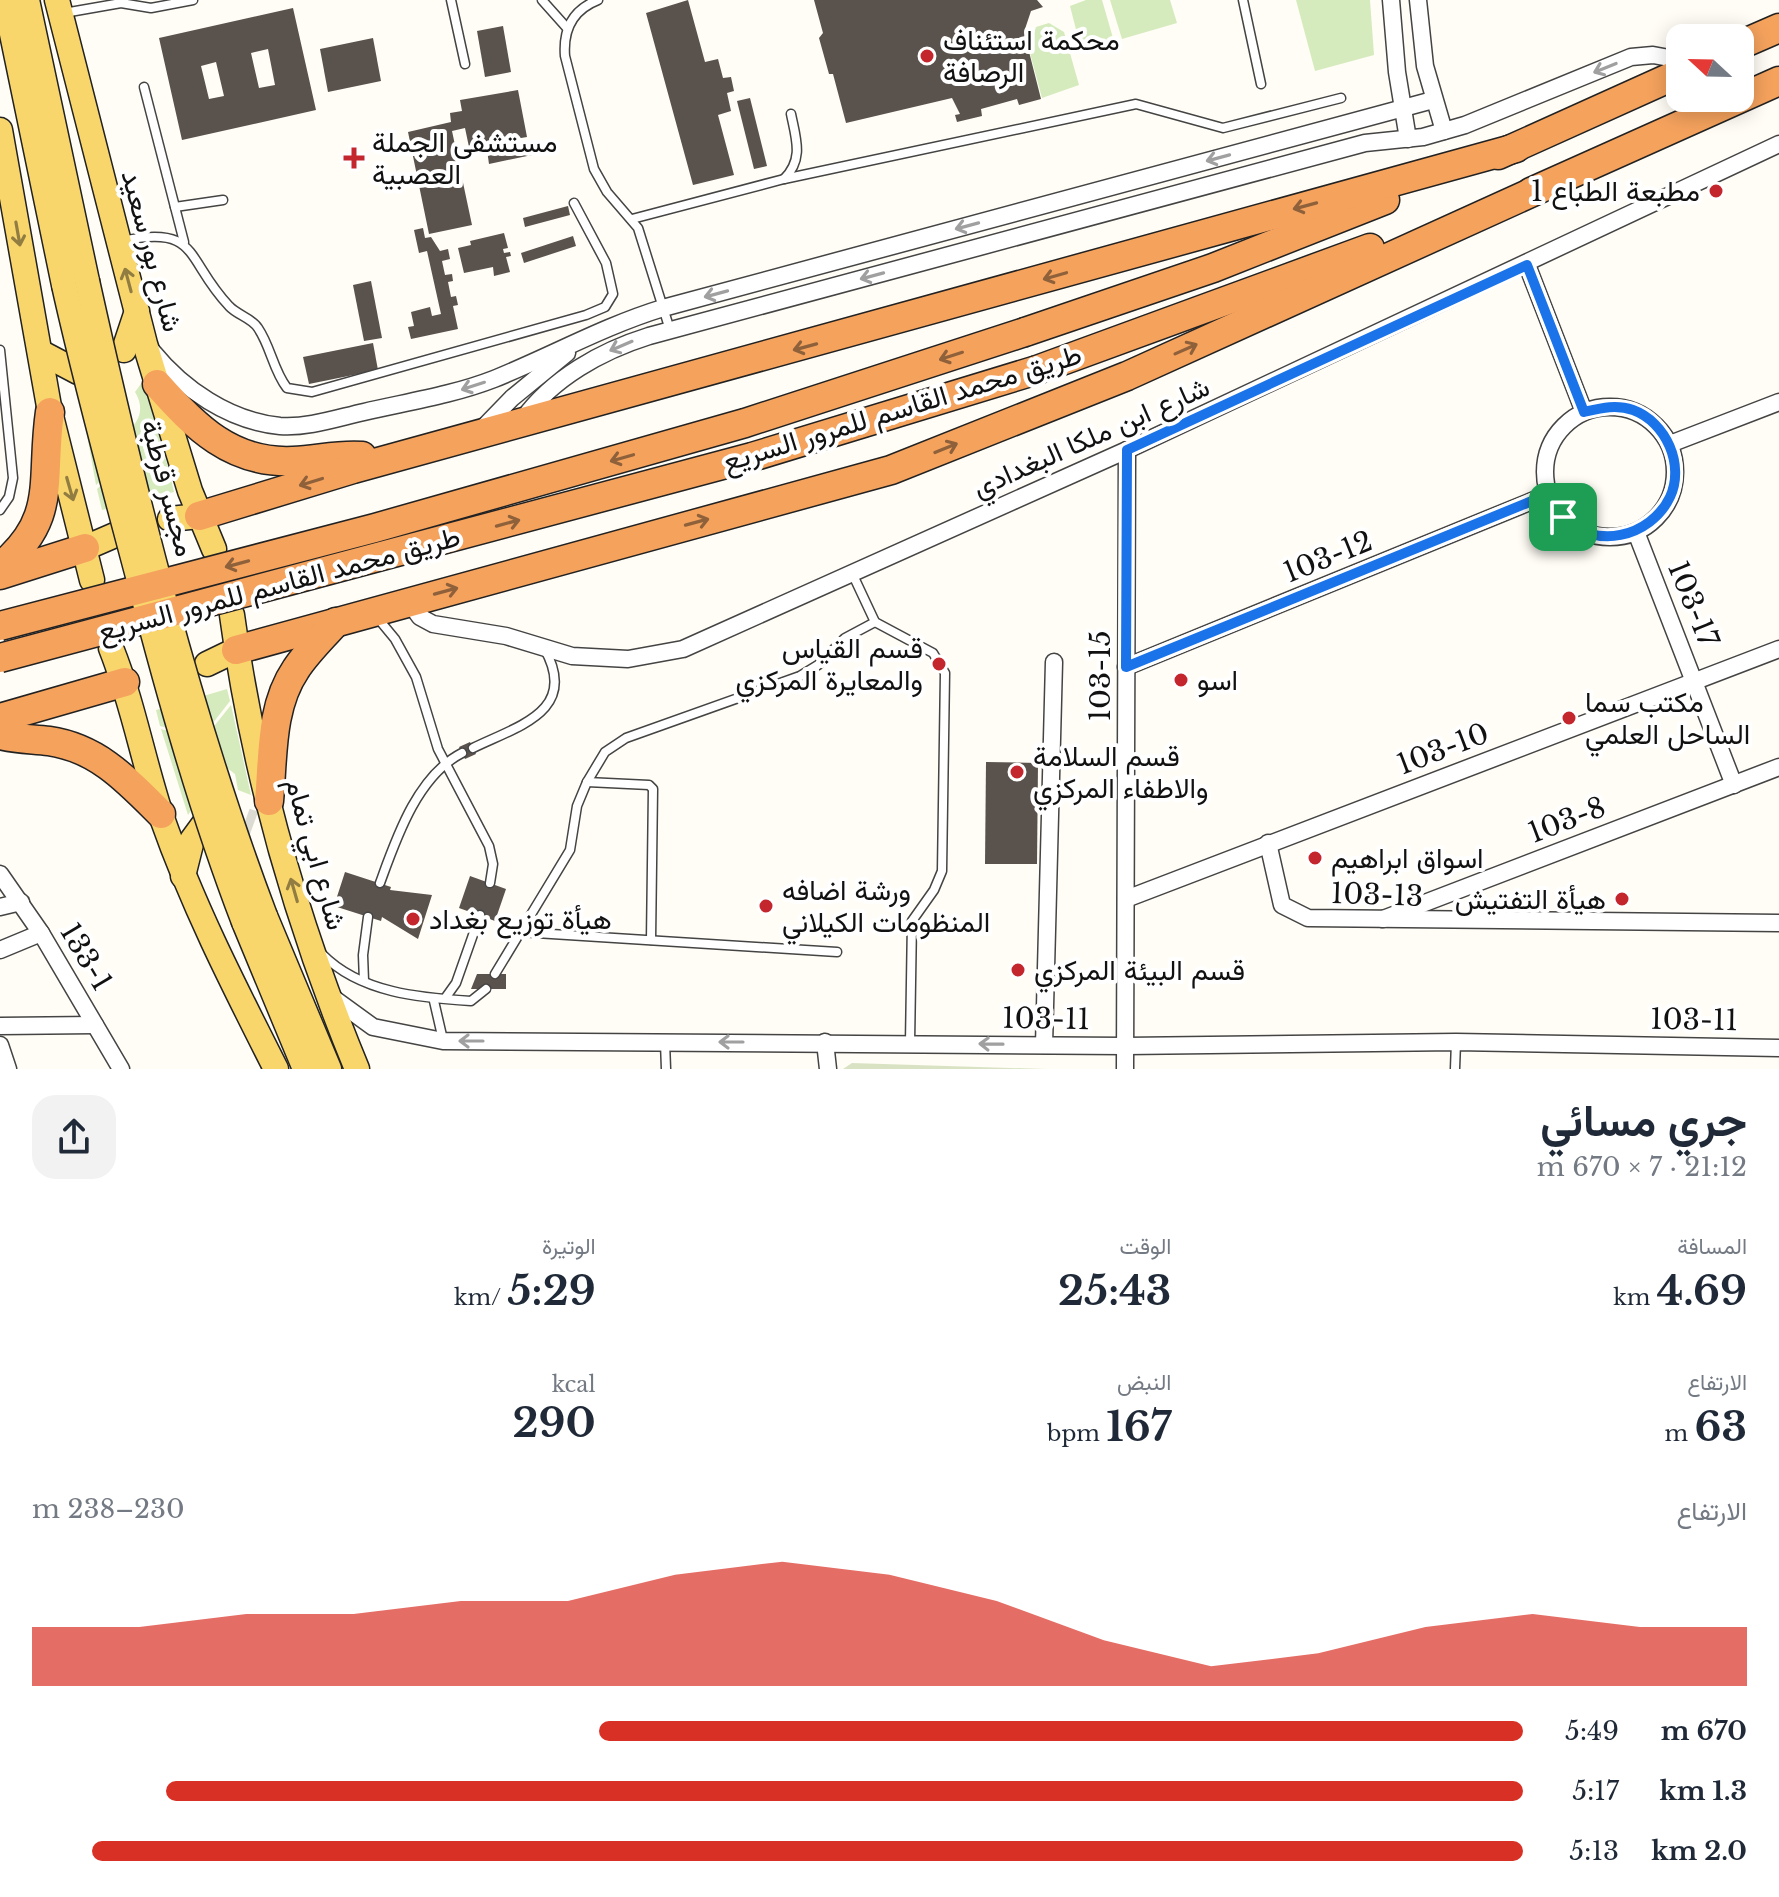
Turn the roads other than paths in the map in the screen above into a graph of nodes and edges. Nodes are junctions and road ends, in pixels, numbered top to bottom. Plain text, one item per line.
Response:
1 (5, 0) edge
2 (27, 0) edge
3 (193, 0) edge
4 (451, 0) edge
5 (542, 0) edge
6 (598, 0) edge
7 (1243, 0) edge
8 (1391, 0) edge
9 (1418, 0) edge
10 (184, 1) edge
11 (120, 2) edge
12 (67, 6) edge
13 (567, 28) junction
14 (1779, 28) edge
15 (1754, 39) edge
16 (1666, 57) edge
17 (465, 64) dead end
18 (1425, 66) junction
19 (1397, 72) junction
20 (1666, 79) edge
21 (1779, 81) edge
22 (1261, 84) dead end
23 (144, 87) dead end
24 (1341, 98) dead end
25 (1433, 100) junction
26 (1401, 109) junction
27 (791, 114) dead end
28 (1444, 131) junction
29 (0, 133) edge
30 (1408, 139) junction
31 (1779, 144) edge
32 (1516, 148) junction
33 (4, 171) edge
34 (784, 179) junction
35 (1546, 186) junction
36 (223, 200) dead end
37 (574, 203) dead end
38 (175, 207) junction
39 (632, 219) junction
40 (118, 242) junction
41 (184, 242) junction
42 (1527, 265) junction
43 (76, 283) junction
44 (663, 308) junction
45 (670, 331) junction
46 (594, 333) junction
47 (134, 347) junction
48 (0, 350) edge
49 (40, 352) junction
50 (78, 372) dead end
51 (157, 384) junction
52 (1779, 402) edge
53 (50, 412) junction
54 (1584, 412) junction
55 (519, 424) junction
56 (476, 436) junction
57 (1670, 444) junction
58 (1127, 450) junction
59 (386, 460) junction
60 (1549, 494) junction
61 (0, 510) edge
62 (199, 516) junction
63 (170, 519) dead end
64 (122, 532) dead end
65 (1636, 532) junction
66 (85, 548) junction
67 (214, 549) dead end
68 (0, 567) edge
69 (852, 573) junction
70 (0, 575) edge
71 (92, 580) dead end
72 (409, 602) junction
73 (373, 612) junction
74 (232, 615) dead end
75 (336, 622) junction
76 (875, 622) junction
77 (0, 626) edge
78 (111, 648) dead end
79 (544, 648) junction
80 (1779, 649) edge
81 (236, 650) junction
82 (0, 658) edge
83 (1054, 662) dead end
84 (207, 664) dead end
85 (1126, 667) junction
86 (159, 677) dead end
87 (125, 682) junction
88 (1696, 682) junction
89 (0, 718) edge
90 (0, 735) edge
91 (473, 748) dead end
92 (462, 753) dead end
93 (445, 764) junction
94 (1779, 767) edge
95 (587, 782) junction
96 (1734, 785) junction
97 (262, 812) junction
98 (161, 814) junction
99 (203, 825) dead end
100 (1268, 843) junction
101 (0, 874) edge
102 (183, 876) junction
103 (380, 883) dead end
104 (490, 883) dead end
105 (1126, 899) junction
106 (21, 902) junction
107 (0, 907) edge
108 (480, 915) dead end
109 (368, 917) dead end
110 (254, 919) junction
111 (1374, 922) junction
112 (1779, 923) edge
113 (520, 932) junction
114 (41, 933) junction
115 (308, 939) junction
116 (651, 940) junction
117 (0, 950) edge
118 (837, 952) dead end
119 (495, 974) dead end
120 (364, 981) junction
121 (486, 989) dead end
122 (326, 991) junction
123 (446, 997) junction
124 (434, 1001) junction
125 (95, 1025) junction
126 (0, 1026) edge
127 (443, 1041) junction
128 (665, 1042) junction
129 (825, 1042) junction
130 (1456, 1042) junction
131 (910, 1043) junction
132 (0, 1045) edge
133 (1044, 1045) junction
134 (1125, 1046) junction
135 (1779, 1048) edge
136 (8, 1069) edge
137 (121, 1069) edge
138 (276, 1069) edge
139 (305, 1069) edge
140 (329, 1069) edge
141 (357, 1069) edge
142 (666, 1069) edge
143 (828, 1069) edge
144 (1125, 1069) edge
145 (1455, 1069) edge

1 - 43 main road, مجسر قرطبة
2 - 43 main road, مجسر قرطبة
3 - 10 lane
4 - 17 lane
5 - 13 lane
6 - 13 lane
7 - 22 lane
8 - 19 street
9 - 18 street
10 - 11 lane
11 - 12 lane
12 - 40 main road, شارع بور سعيد
13 - 39 lane
14 - 15 highway
16 -> 28 street
18 - 19 street
18 - 25 street
19 - 26 street
20 - 32 highway, طريق محمد القاسم للمرور السريع
21 - 35 highway, طريق محمد القاسم للمرور السريع
23 - 38 lane
24 - 34 lane
25 - 26 street
25 - 28 street
26 - 30 street
26 -> 44 street
27 - 34 lane
28 - 30 street
29 - 33 main road
30 -> 45 street
31 - 42 street, شارع ابن ملكا البغدادي
32 -> 55 highway
32 -> 77 highway, طريق محمد القاسم للمرور السريع, bridge
33 -> 49 main road
34 - 39 lane
72 -> 35 highway
82 -> 35 highway, طريق محمد القاسم للمرور السريع, bridge
36 - 38 lane
37 - 41 lane
38 - 41 lane
39 - 44 lane
40 - 41 lane
47 -> 40 main road, شارع بور سعيد
42 - 54 street
42 - 58 street, شارع ابن ملكا البغدادي
43 - 110 main road, مجسر قرطبة, bridge
44 - 45 lane
44 - 46 street
45 -> 55 street
46 -> 47 street
46 - 56 street
47 - 51 main road, شارع بور سعيد
48 - 61 lane
49 - 50 main road
49 - 53 main road
51 - 59 highway
51 - 62 main road, شارع بور سعيد
52 - 57 street
53 -> 66 main road
53 - 68 highway
54 - 57 street
54 - 60 street
55 - 56 highway
56 - 59 highway
57 - 65 street
58 - 69 street, شارع ابن ملكا البغدادي
58 - 85 street, 103-15
59 -> 62 highway
60 - 65 street
60 - 85 street, 103-12
62 - 63 main road
62 - 67 main road, شارع بور سعيد
64 - 66 main road
65 - 88 street, 103-17
66 - 70 highway
66 - 71 main road
69 - 76 lane
69 - 79 street, شارع ابن ملكا البغدادي
72 - 73 highway
72 - 79 street, شارع ابن ملكا البغدادي
73 - 75 highway
73 - 93 lane
74 - 81 main road, شارع ابي تمام
75 - 81 highway
75 - 97 highway
76 - 95 lane
76 - 131 lane
78 - 87 main road
79 - 91 lane
80 - 88 street, 103-10
81 - 84 main road
81 - 97 main road, شارع ابي تمام
83 - 133 street
85 - 105 street, 103-15
86 - 87 main road
87 - 89 highway
87 - 98 main road
88 - 96 street, 103-17
88 - 100 street, 103-10
90 - 98 highway
92 - 93 lane
93 - 103 lane
93 - 104 lane
94 - 96 street, 103-8
95 - 113 lane
95 - 116 lane
96 - 111 street, 103-8
115 -> 97 main road, شارع ابي تمام
98 - 102 main road
99 - 102 main road
100 - 105 street, 103-10
100 - 111 street, 103-13
101 - 106 street, 133-1
102 - 138 main road
105 - 134 street, 103-15
106 - 107 street
106 - 114 street, 133-1
108 - 123 lane
109 - 120 lane
110 - 139 main road, مجسر قرطبة
110 - 140 main road, مجسر قرطبة
111 - 112 street, 103-13
113 - 116 lane
113 - 119 lane
114 - 117 street
114 - 125 street, 133-1
115 - 120 lane
115 - 122 main road, شارع ابي تمام
116 - 118 lane
120 - 124 lane
121 - 123 lane
122 - 127 street, 103-11
122 - 141 main road, شارع ابي تمام
123 - 124 lane
124 - 127 lane
125 - 126 street
125 - 137 street, 133-1
128 -> 127 street, 103-11
129 -> 128 street, 103-11
128 - 142 lane
129 - 131 street, 103-11
129 - 143 street
130 - 134 street, 103-11
130 - 135 street, 103-11
130 - 145 lane
133 -> 131 street, 103-11
132 - 136 street
133 - 134 street, 103-11
134 - 144 street, 103-15

